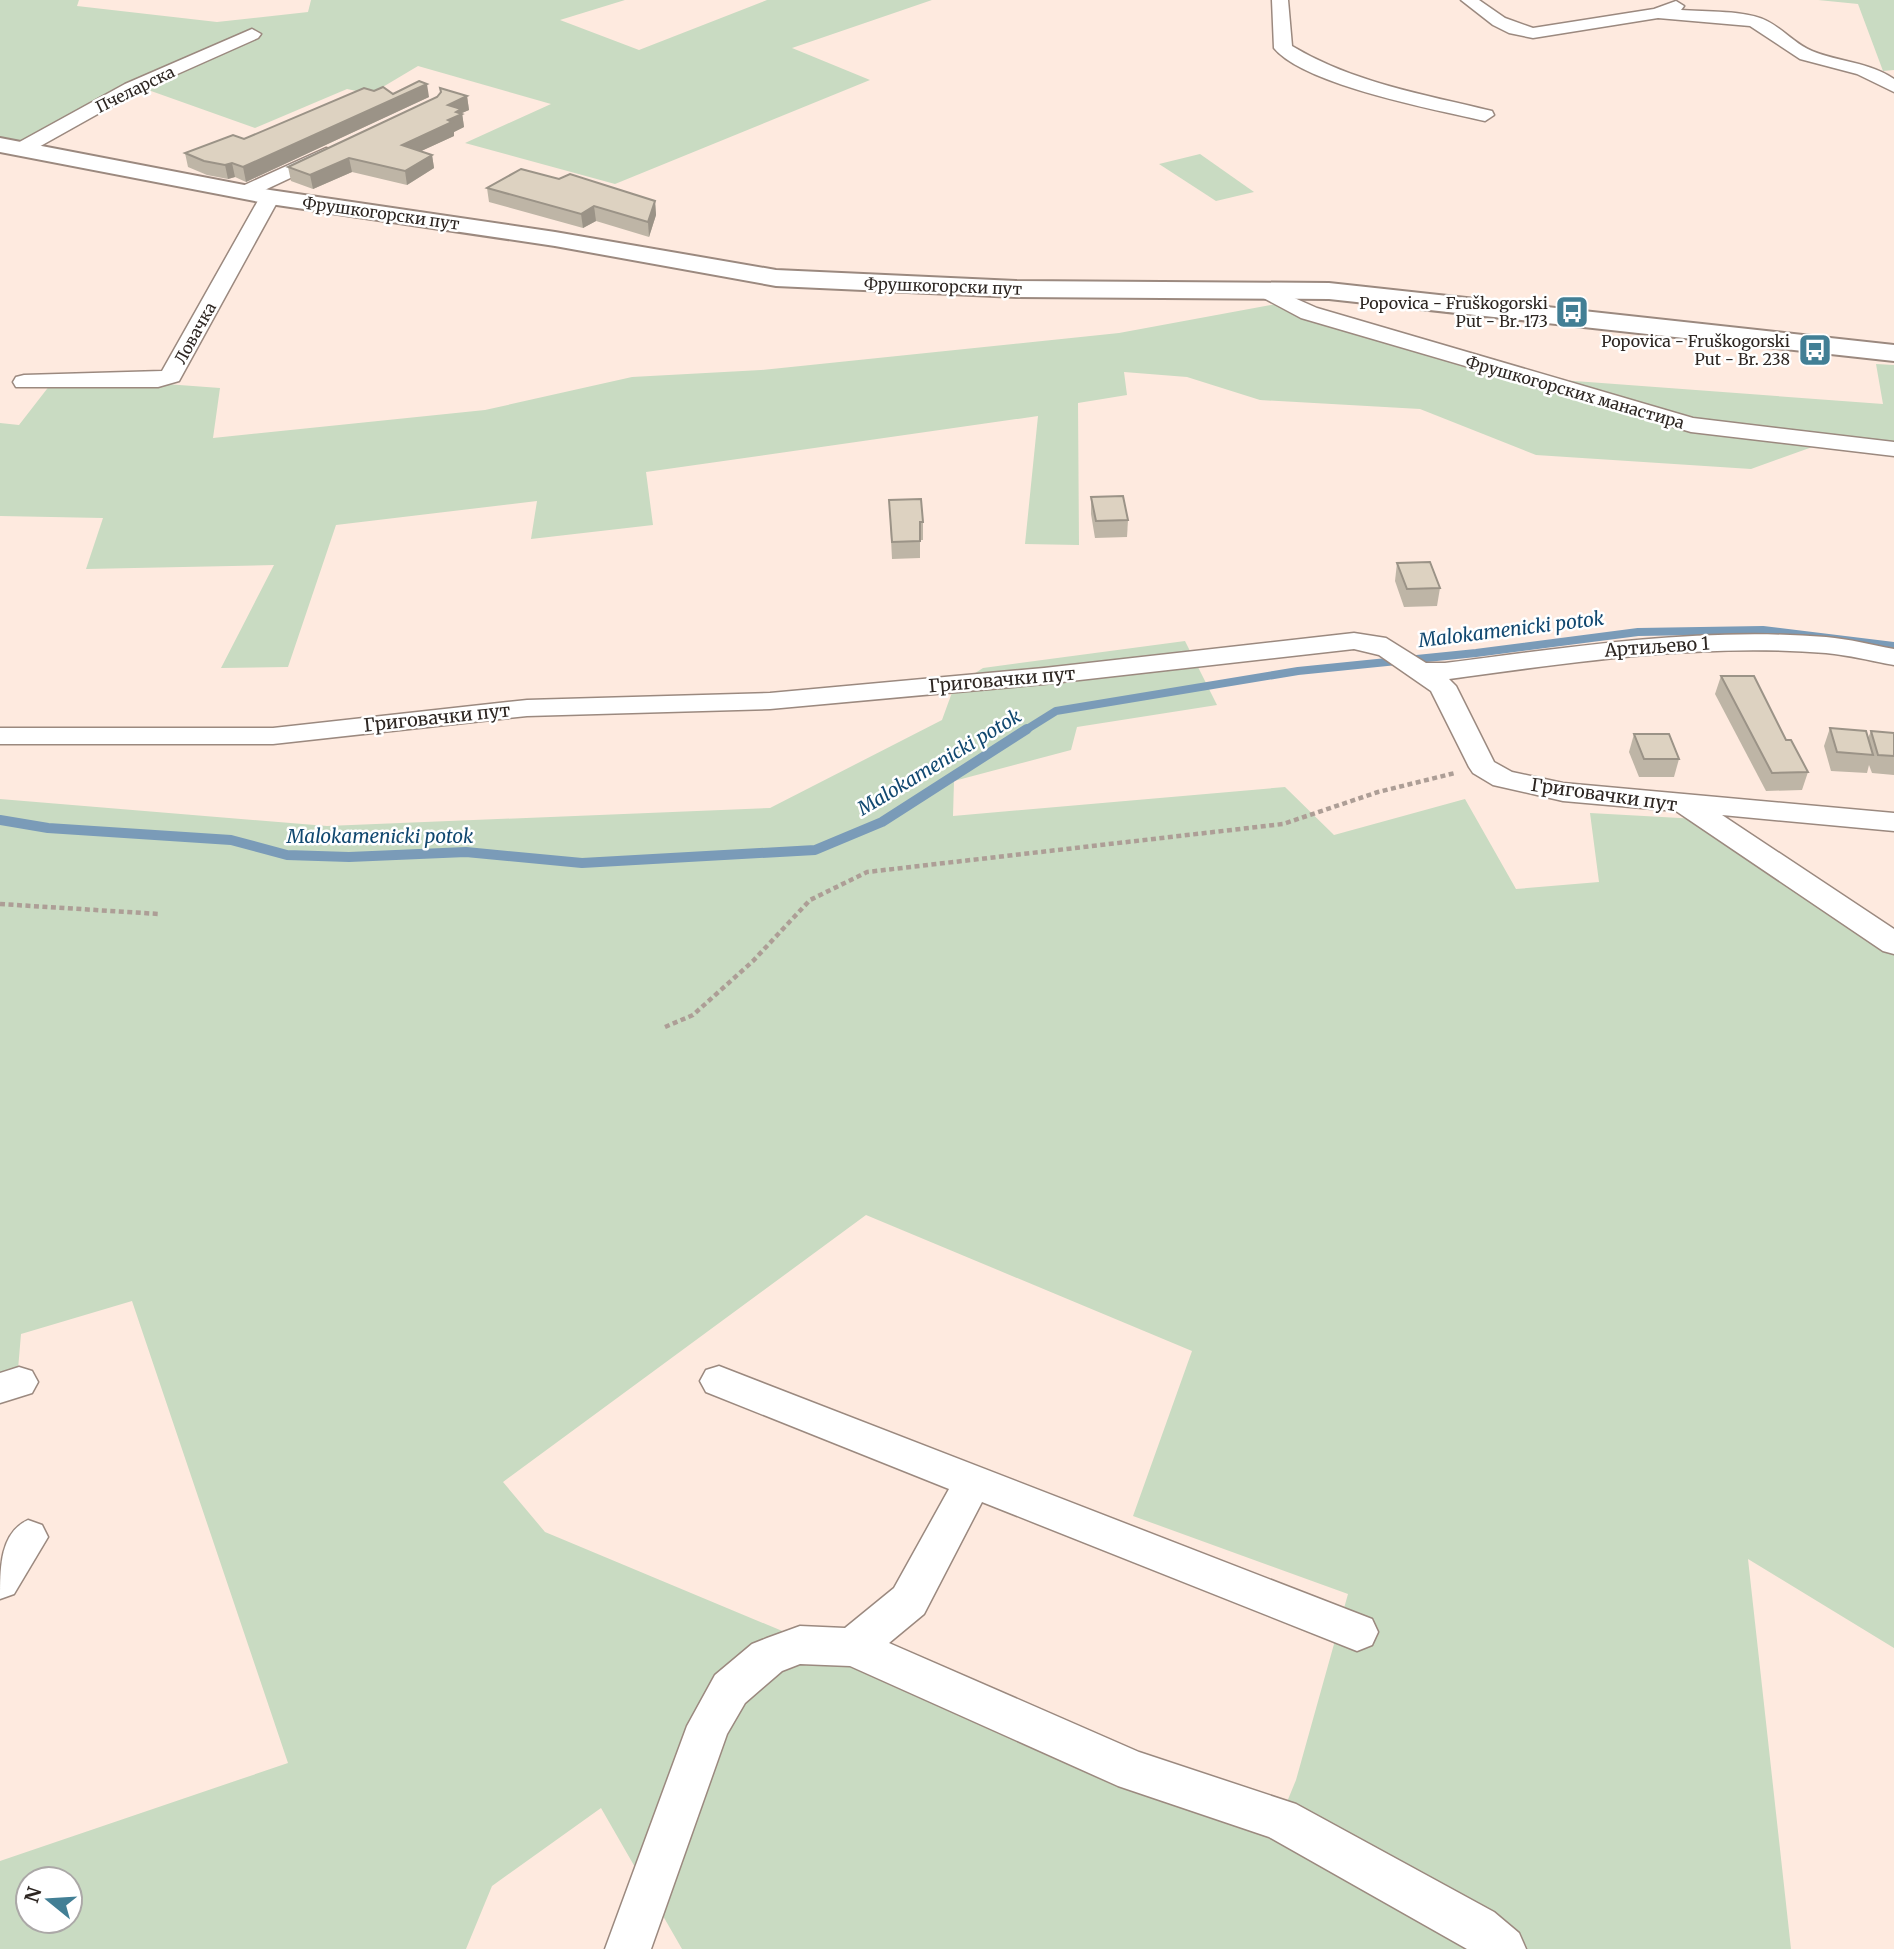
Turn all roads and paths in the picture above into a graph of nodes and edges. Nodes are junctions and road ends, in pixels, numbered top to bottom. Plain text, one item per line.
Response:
1 (1280, 0) edge
2 (1469, 0) edge
3 (1690, 0) edge
4 (1658, 13) junction
5 (252, 34) dead end
6 (1894, 87) edge
7 (1485, 115) dead end
8 (341, 146) edge
9 (6, 147) edge
10 (245, 192) junction
11 (270, 197) junction
12 (1265, 292) junction
13 (1894, 353) edge
14 (24, 382) dead end
15 (1894, 449) edge
16 (1894, 656) edge
17 (1421, 671) junction
18 (0, 736) edge
19 (1483, 767) junction
20 (1685, 804) junction
21 (1894, 822) edge
22 (0, 904) edge
23 (159, 914) dead end
24 (1894, 944) edge
25 (665, 1027) dead end
26 (719, 1381) dead end
27 (973, 1480) junction
28 (28, 1536) dead end
29 (0, 1581) edge
30 (1357, 1632) dead end
31 (853, 1647) junction
32 (628, 1949) edge
33 (1503, 1949) edge

1 - 7 street
2 - 4 street
3 - 4 street
4 - 6 street
5 - 9 street, Пчеларска
8 - 10 street
9 - 10 street, Фрушкогорски пут
10 - 11 street, Фрушкогорски пут
11 - 12 street, Фрушкогорски пут
11 - 14 street, Ловачка
12 - 13 street, Фрушкогорски пут
12 - 15 street, Фрушкогорских манастира
16 - 17 street, Артиљево 1
17 - 18 street, Григовачки пут
17 - 19 street, Григовачки пут
19 - 20 street, Григовачки пут
19 - 25 path
20 - 21 street
20 - 24 street, Григовачки пут
22 - 23 path
26 - 27 street
27 - 30 street
27 - 31 street
28 - 29 street
31 - 32 street
31 - 33 street

